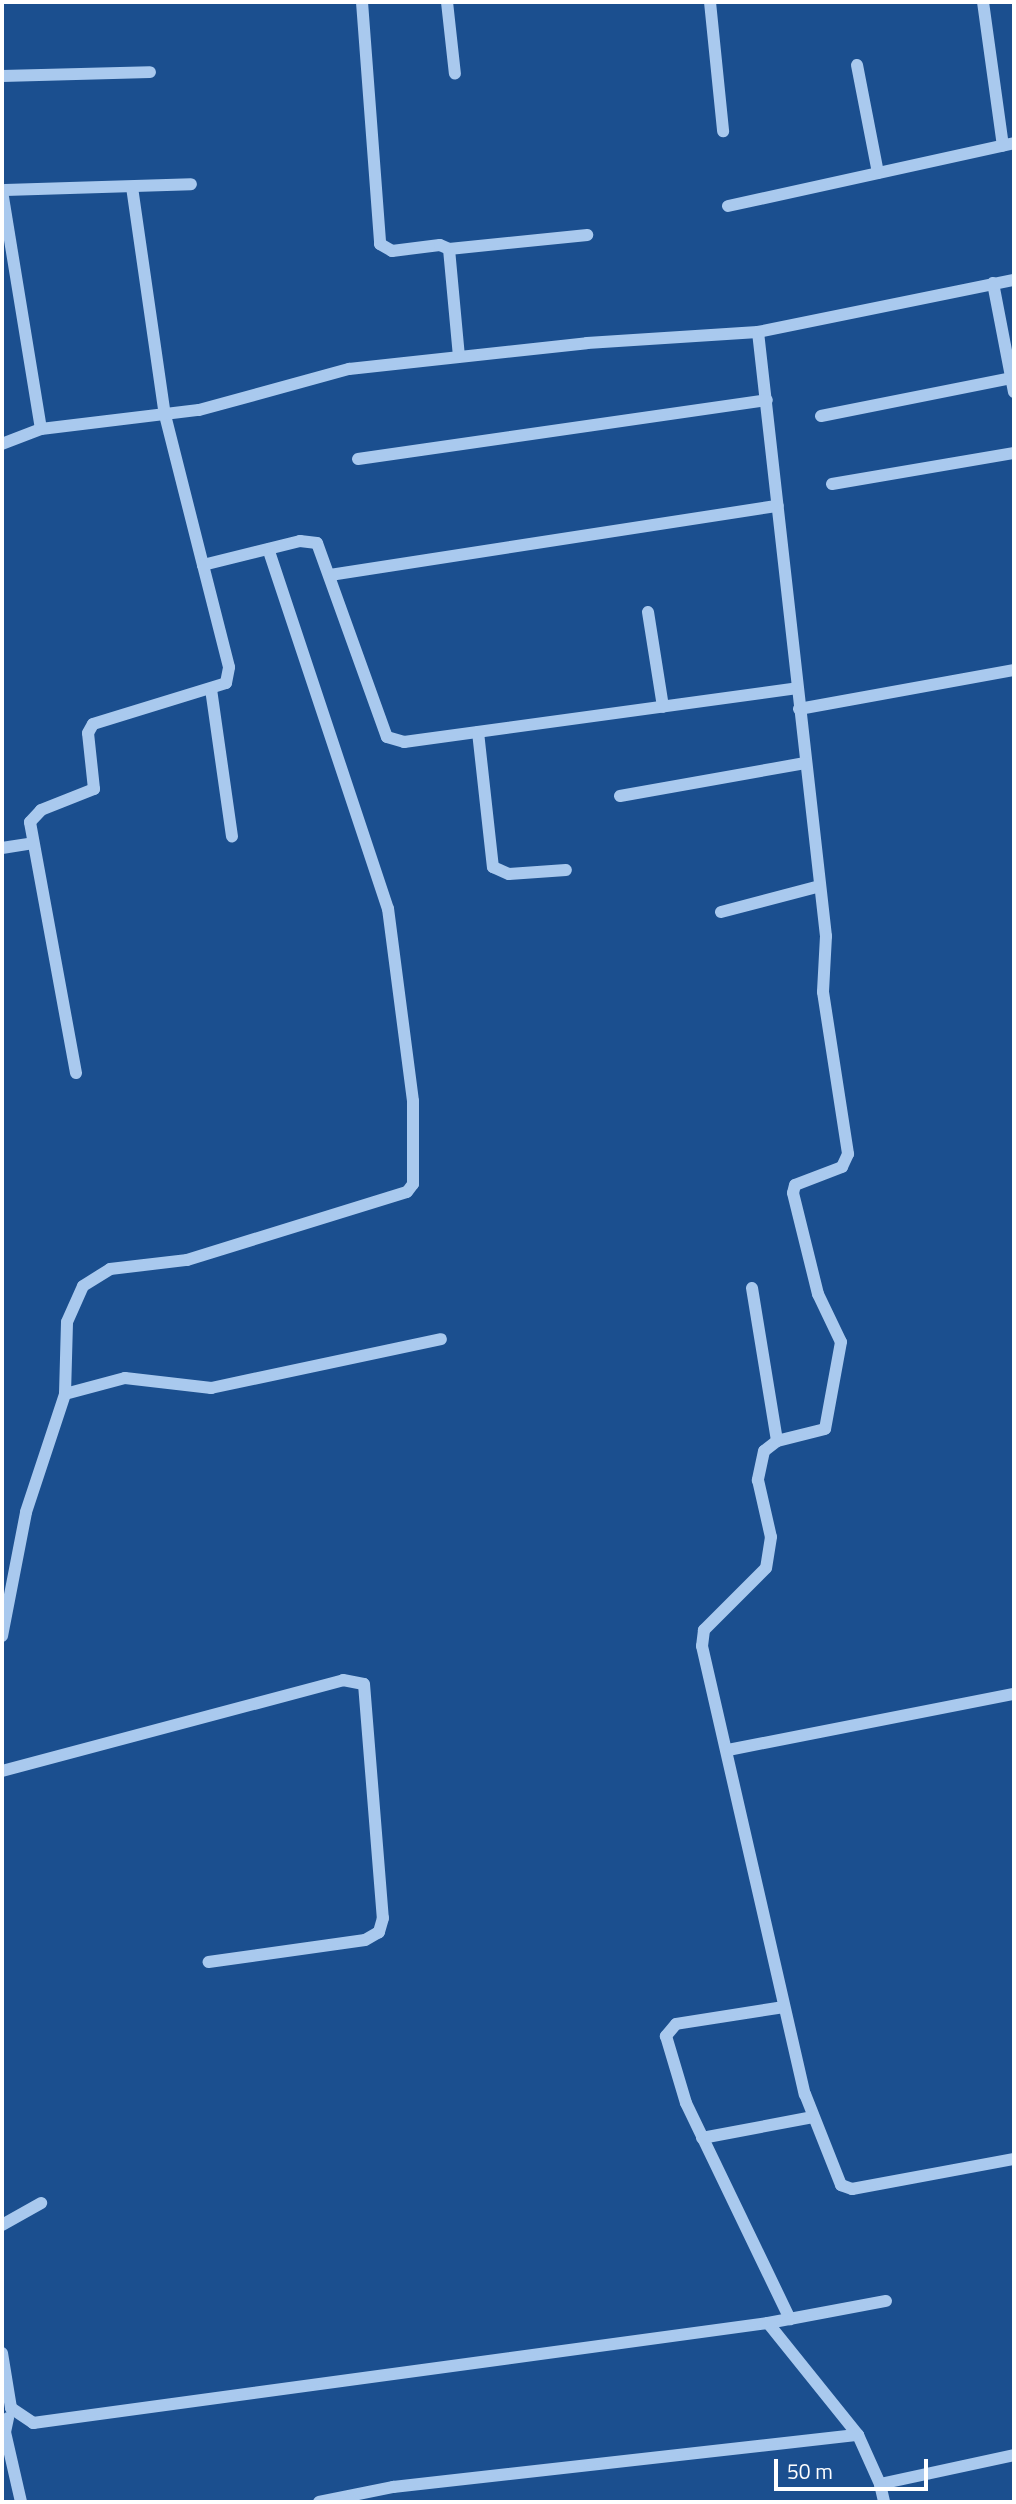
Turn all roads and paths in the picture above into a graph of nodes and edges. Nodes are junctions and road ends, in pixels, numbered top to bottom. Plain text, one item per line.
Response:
1 (362, 2) edge
2 (447, 2) edge
3 (710, 2) edge
4 (983, 2) edge
5 (858, 65) dead end
6 (150, 72) dead end
7 (455, 74) dead end
8 (2, 76) edge
9 (723, 131) dead end
10 (1009, 145) edge
11 (878, 173) junction
12 (191, 184) dead end
13 (132, 187) junction
14 (3, 190) edge
15 (728, 206) dead end
16 (587, 235) dead end
17 (449, 249) junction
18 (1014, 280) edge
19 (993, 284) junction
20 (758, 332) junction
21 (458, 357) junction
22 (1014, 388) edge
23 (767, 400) junction
24 (165, 415) junction
25 (821, 416) dead end
26 (41, 429) junction
27 (2, 444) edge
28 (1014, 453) edge
29 (358, 459) dead end
30 (832, 484) dead end
31 (778, 506) junction
32 (268, 549) junction
33 (203, 565) junction
34 (330, 575) junction
35 (648, 612) dead end
36 (1014, 670) edge
37 (797, 688) junction
38 (211, 689) junction
39 (663, 707) junction
40 (799, 709) junction
41 (478, 732) junction
42 (805, 763) junction
43 (620, 796) dead end
44 (232, 837) dead end
45 (32, 844) junction
46 (2, 848) edge
47 (566, 870) dead end
48 (820, 886) junction
49 (721, 912) dead end
50 (76, 1073) dead end
51 (752, 1288) dead end
52 (441, 1339) dead end
53 (65, 1395) junction
54 (777, 1441) junction
55 (2, 1636) edge
56 (1014, 1694) edge
57 (728, 1750) junction
58 (2, 1771) edge
59 (209, 1962) dead end
60 (784, 2007) junction
61 (813, 2117) junction
62 (702, 2138) junction
63 (1014, 2159) edge
64 (41, 2203) dead end
65 (2, 2225) edge
66 (886, 2301) dead end
67 (790, 2319) junction
68 (768, 2323) junction
69 (2, 2353) edge
70 (8, 2418) dead end
71 (858, 2435) junction
72 (1014, 2455) edge
73 (880, 2484) junction
74 (21, 2502) edge
75 (319, 2502) edge
76 (884, 2502) edge

1 - 17 street
2 - 7 street
3 - 9 street
4 - 10 street
5 - 11 street
6 - 8 street
10 - 11 street
11 - 15 street
12 - 13 street
13 - 14 street
13 - 24 street
14 - 26 street
16 - 17 street
17 - 21 street
18 - 19 street
19 - 20 street
19 - 22 street
20 - 21 street
20 - 23 street
21 - 24 street
22 - 25 street
23 - 29 street
23 - 31 street
24 - 26 street
24 - 33 street
26 - 27 street
28 - 30 street
31 - 34 street
31 - 37 street
32 - 33 street
32 - 34 street
32 - 53 street
33 - 38 street
34 - 41 street
35 - 39 street
36 - 40 street
37 - 39 street
37 - 40 street
38 - 44 street
38 - 45 street
39 - 41 street
40 - 42 street
41 - 47 street
42 - 43 street
42 - 48 street
45 - 46 street
45 - 50 street
48 - 49 street
48 - 54 street
51 - 54 street
52 - 53 street
53 - 55 street
54 - 57 street
56 - 57 street
57 - 60 street
58 - 59 street
60 - 61 street
60 - 62 street
61 - 62 street
61 - 63 street
62 - 67 street
64 - 65 street
66 - 67 street
67 - 68 street
68 - 69 street
68 - 71 street
70 - 74 street
71 - 73 street
71 - 75 street
72 - 73 street
73 - 76 street

